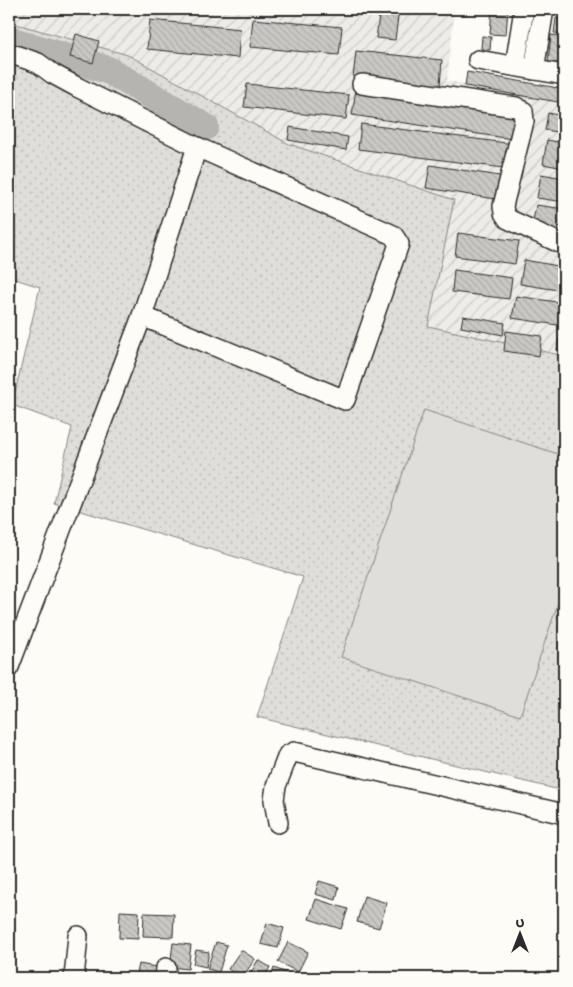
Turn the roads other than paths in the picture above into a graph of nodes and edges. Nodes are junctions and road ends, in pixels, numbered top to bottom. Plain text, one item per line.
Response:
1 (524, 9) edge
2 (544, 9) edge
3 (9, 53) edge
4 (478, 60) dead end
5 (515, 66) junction
6 (534, 70) junction
7 (564, 75) edge
8 (362, 84) dead end
9 (197, 147) junction
10 (564, 246) edge
11 (142, 316) junction
12 (9, 668) edge
13 (564, 814) edge
14 (278, 823) dead end
15 (78, 936) dead end
16 (74, 978) edge

1 - 5 street
2 - 6 street
3 - 9 street
4 - 5 street
5 - 6 street
6 - 7 street
8 - 10 street
9 - 11 street
9 - 11 street
11 - 12 street
13 - 14 street
15 - 16 street

